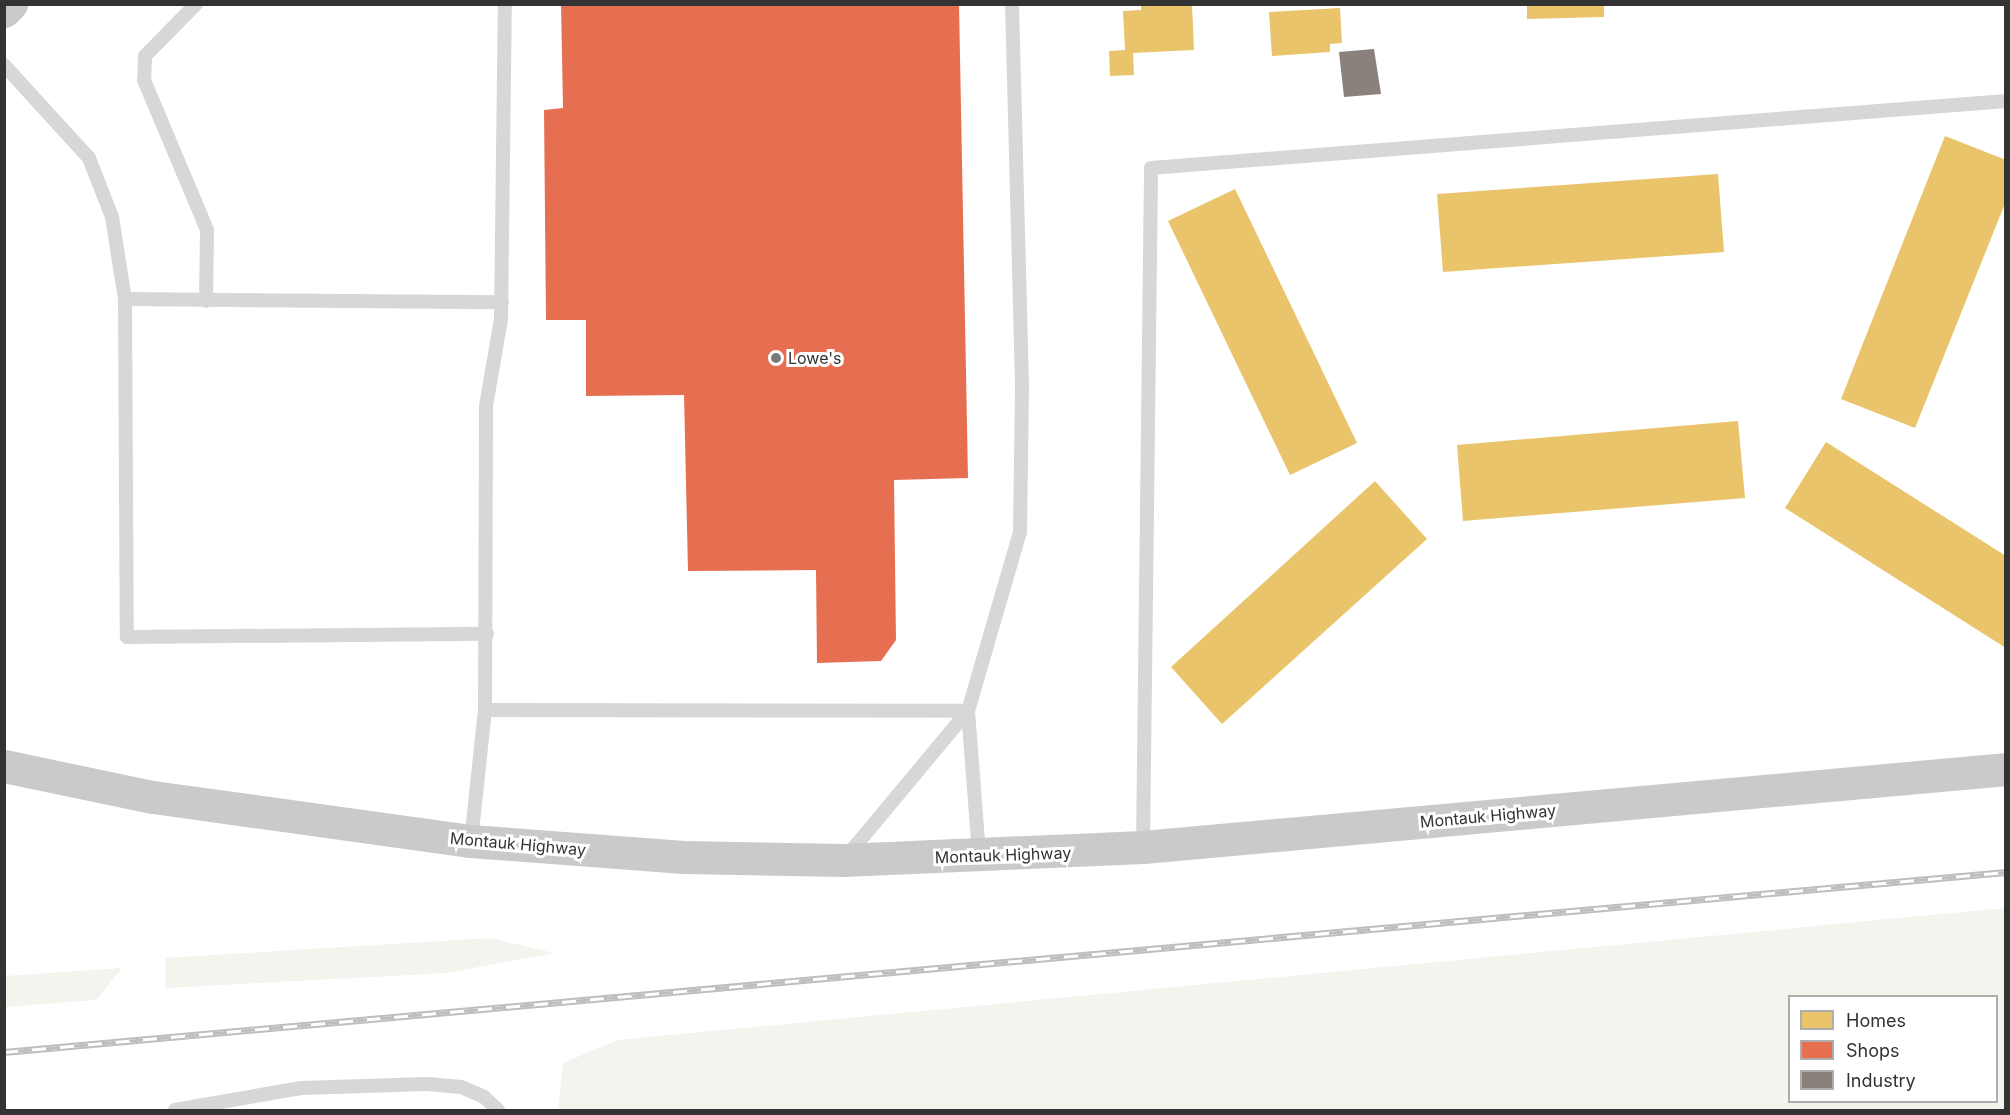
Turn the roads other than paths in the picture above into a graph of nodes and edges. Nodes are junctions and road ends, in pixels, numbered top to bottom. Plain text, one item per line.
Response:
1 (11, 4) edge
2 (196, 4) edge
3 (505, 4) edge
4 (1012, 4) edge
5 (4, 11) edge
6 (4, 65) edge
7 (2006, 101) edge
8 (125, 299) junction
9 (206, 300) junction
10 (502, 302) junction
11 (487, 634) junction
12 (485, 710) junction
13 (968, 711) junction
14 (4, 766) edge
15 (2006, 769) edge
16 (471, 841) junction
17 (1143, 847) junction
18 (979, 856) junction
19 (843, 860) junction
20 (175, 1110) edge
21 (498, 1110) edge

1 - 5 main road
2 - 9 lane
3 - 10 lane
4 - 13 lane
6 - 8 lane
7 - 17 lane
8 - 9 lane
8 - 11 lane
9 - 10 lane
10 - 11 lane
11 - 12 lane
12 - 13 lane
12 - 16 lane
13 - 18 lane
13 - 19 lane
14 - 16 main road, Montauk Highway
15 - 17 main road, Montauk Highway
16 - 19 main road, Montauk Highway
17 - 18 main road, Montauk Highway
18 - 19 main road, Montauk Highway
20 - 21 lane

